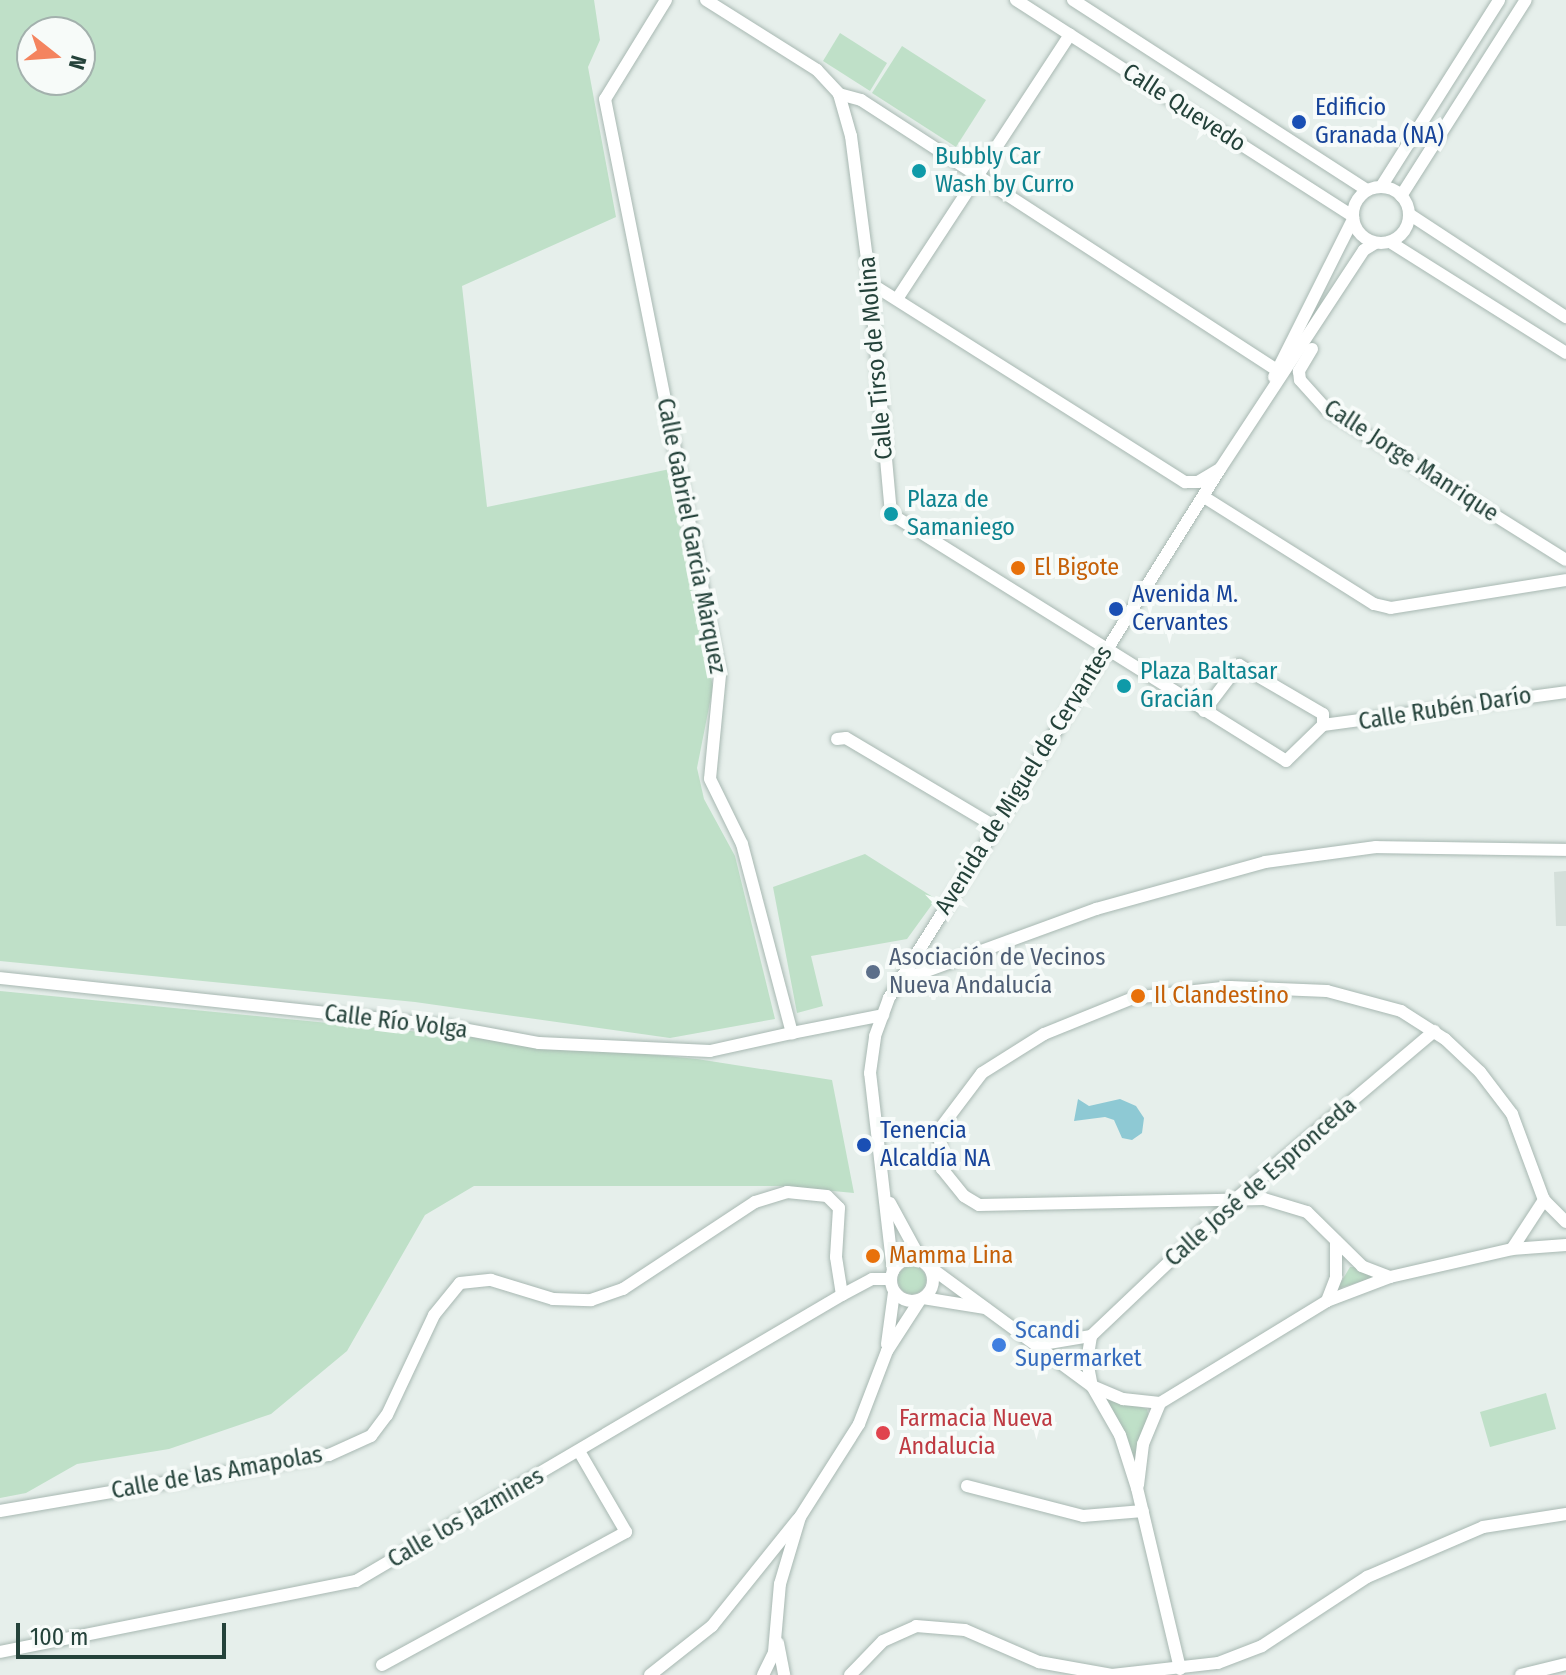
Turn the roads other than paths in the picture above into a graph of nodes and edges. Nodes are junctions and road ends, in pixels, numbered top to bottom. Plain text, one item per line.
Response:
1 (666, 0) edge
2 (706, 0) edge
3 (1016, 0) edge
4 (1073, 0) edge
5 (1499, 0) edge
6 (1526, 0) edge
7 (1090, 4) edge
8 (1070, 35) junction
9 (839, 94) junction
10 (977, 178) junction
11 (1381, 187) junction
12 (1367, 190) junction
13 (1401, 196) junction
14 (1409, 214) junction
15 (1353, 218) junction
16 (1390, 242) junction
17 (1375, 243) junction
18 (870, 283) junction
19 (1335, 296) junction
20 (897, 299) junction
21 (1566, 317) edge
22 (1566, 353) edge
23 (1276, 370) junction
24 (1272, 390) junction
25 (1220, 469) junction
26 (1204, 497) junction
27 (1566, 560) edge
28 (1566, 580) edge
29 (1106, 651) junction
30 (1566, 692) edge
31 (1204, 711) junction
32 (1323, 725) junction
33 (837, 739) dead end
34 (994, 826) junction
35 (1566, 850) edge
36 (0, 978) edge
37 (899, 981) junction
38 (883, 1015) junction
39 (1434, 1031) junction
40 (792, 1033) junction
41 (888, 1200) junction
42 (1544, 1200) junction
43 (1232, 1202) junction
44 (1566, 1222) edge
45 (1336, 1241) junction
46 (1566, 1245) edge
47 (1512, 1249) junction
48 (924, 1262) junction
49 (1390, 1277) junction
50 (893, 1281) junction
51 (842, 1295) junction
52 (922, 1299) junction
53 (1327, 1301) junction
54 (988, 1309) junction
55 (1091, 1336) junction
56 (1037, 1345) junction
57 (887, 1351) junction
58 (1092, 1386) junction
59 (1160, 1403) junction
60 (580, 1453) junction
61 (967, 1486) dead end
62 (1137, 1488) junction
63 (0, 1511) edge
64 (1143, 1511) junction
65 (1566, 1514) edge
66 (800, 1517) junction
67 (777, 1640) junction
68 (0, 1652) edge
69 (1566, 1664) edge
70 (382, 1665) dead end
71 (1180, 1669) junction
72 (650, 1675) edge
73 (763, 1675) edge
74 (784, 1675) edge
75 (850, 1675) edge
76 (1521, 1675) edge

1 - 40 street, Calle Gabriel García Márquez
2 - 9 street, Calle Tirso de Molina
3 - 8 street, Calle Quevedo
4 - 7 street, Calle Quevedo
5 - 11 street
6 - 13 street
7 - 12 street, Calle Quevedo
8 - 10 street
8 - 15 street, Calle Quevedo
9 - 10 street
9 - 18 street, Calle Tirso de Molina
10 - 20 street
10 - 23 street
11 - 12 street
11 - 13 street
12 - 15 street
13 - 14 street
14 - 16 street
14 - 21 street
15 - 17 street
15 - 23 street, Avenida de Miguel de Cervantes
16 - 17 street
16 - 22 street
17 - 19 street, Avenida de Miguel de Cervantes
18 - 20 street
18 - 29 street, Calle Tirso de Molina
19 - 24 street, Avenida de Miguel de Cervantes
19 - 27 street, Calle Jorge Manrique
20 - 25 street
23 - 24 street, Avenida de Miguel de Cervantes
24 - 25 street, Avenida de Miguel de Cervantes
25 - 26 street, Avenida de Miguel de Cervantes
26 - 28 street
26 - 29 street, Avenida de Miguel de Cervantes
29 - 31 street, Calle Tirso de Molina
29 - 34 street, Avenida de Miguel de Cervantes
30 - 32 street, Calle Rubén Darío
31 - 32 street, Calle Tirso de Molina
31 - 32 street
33 - 34 street
34 - 37 street, Avenida de Miguel de Cervantes
35 - 37 street
36 - 40 street, Calle Río Volga
37 - 38 street, Avenida de Miguel de Cervantes
38 - 40 street
38 - 41 street, Avenida de Miguel de Cervantes
39 - 42 street
39 - 43 street, Calle José de Espronceda
39 - 43 street
41 - 48 street, Avenida de Miguel de Cervantes
41 - 50 street, Avenida de Miguel de Cervantes
42 - 44 street
42 - 47 street
43 - 45 street
43 - 55 street, Calle José de Espronceda
45 - 49 street
45 - 53 street
46 - 47 street
47 - 49 street
48 - 50 street
48 - 52 street
48 - 54 street
49 - 53 street
50 - 51 street, Calle los Jazmines
50 - 52 street
50 - 57 street, Avenida de Miguel de Cervantes
51 - 60 street, Calle los Jazmines
51 - 63 street, Calle de las Amapolas
52 - 54 street
52 - 57 street, Avenida de Miguel de Cervantes
53 - 59 street
54 - 56 street
55 - 56 street
55 - 58 street
56 - 58 street
57 - 66 street, Avenida de Miguel de Cervantes
58 - 59 street
58 - 62 street
59 - 62 street
60 - 68 street, Calle los Jazmines
60 - 70 street
61 - 64 street
62 - 64 street
64 - 71 street
65 - 71 street
66 - 67 street, Avenida de Miguel de Cervantes
66 - 72 street
67 - 73 street, Avenida de Miguel de Cervantes
67 - 74 street, Avenida de Miguel de Cervantes
69 - 76 street
71 - 75 street

